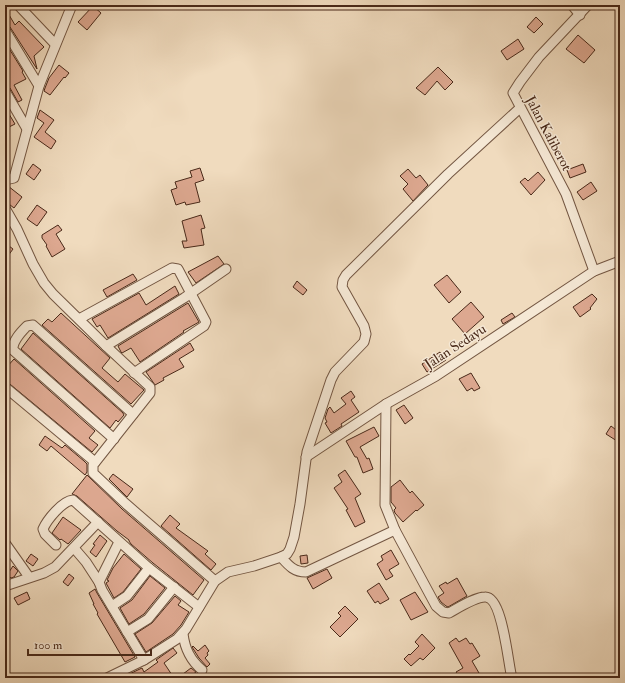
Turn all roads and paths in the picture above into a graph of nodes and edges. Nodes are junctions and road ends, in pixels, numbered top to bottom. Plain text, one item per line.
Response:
1 (18, 5) edge
2 (72, 5) edge
3 (572, 5) edge
4 (588, 5) edge
5 (580, 15) junction
6 (5, 30) edge
7 (55, 44) junction
8 (39, 86) junction
9 (5, 91) edge
10 (520, 108) junction
11 (27, 129) junction
12 (5, 180) edge
13 (5, 208) edge
14 (620, 261) edge
15 (226, 269) dead end
16 (594, 271) junction
17 (191, 293) junction
18 (79, 319) junction
19 (106, 346) junction
20 (134, 373) junction
21 (5, 387) edge
22 (386, 404) junction
23 (133, 414) junction
24 (114, 438) junction
25 (306, 456) junction
26 (95, 462) junction
27 (98, 522) junction
28 (395, 530) junction
29 (119, 542) junction
30 (5, 543) edge
31 (56, 544) dead end
32 (74, 548) junction
33 (281, 557) junction
34 (150, 568) junction
35 (29, 577) junction
36 (215, 581) junction
37 (99, 582) junction
38 (5, 586) edge
39 (174, 587) junction
40 (112, 606) junction
41 (199, 608) junction
42 (127, 632) junction
43 (183, 634) junction
44 (144, 660) junction
45 (202, 670) dead end
46 (107, 678) edge
47 (512, 678) edge

1 - 7 street
2 - 7 street
3 - 5 street
4 - 5 street, Jalan Kaliberot
5 - 10 street, Jalan Kaliberot
6 - 8 street
7 - 8 street
8 - 11 street
9 - 11 street
10 - 16 street, Jalan Kaliberot
10 - 25 street
11 - 12 street
13 - 18 street
14 - 16 street, Jalan Sedayu
15 - 17 street
16 - 22 street, Jalan Sedayu
17 - 18 street
17 - 19 street
17 - 20 street
18 - 19 street
19 - 20 street
20 - 23 street
21 - 26 street
22 - 25 street, Jalan Sedayu
22 - 28 street
23 - 24 street
23 - 24 street
24 - 26 street
25 - 33 street
26 - 36 street
27 - 29 street
27 - 31 street
27 - 32 street
28 - 33 street
28 - 47 street
29 - 34 street
29 - 37 street
30 - 35 street
32 - 35 street
32 - 37 street
33 - 36 street
34 - 39 street
34 - 40 street
35 - 38 street
36 - 41 street
37 - 40 street
39 - 41 street
39 - 42 street
40 - 42 street
41 - 43 street
42 - 44 street
43 - 44 street
43 - 45 street
44 - 46 street

